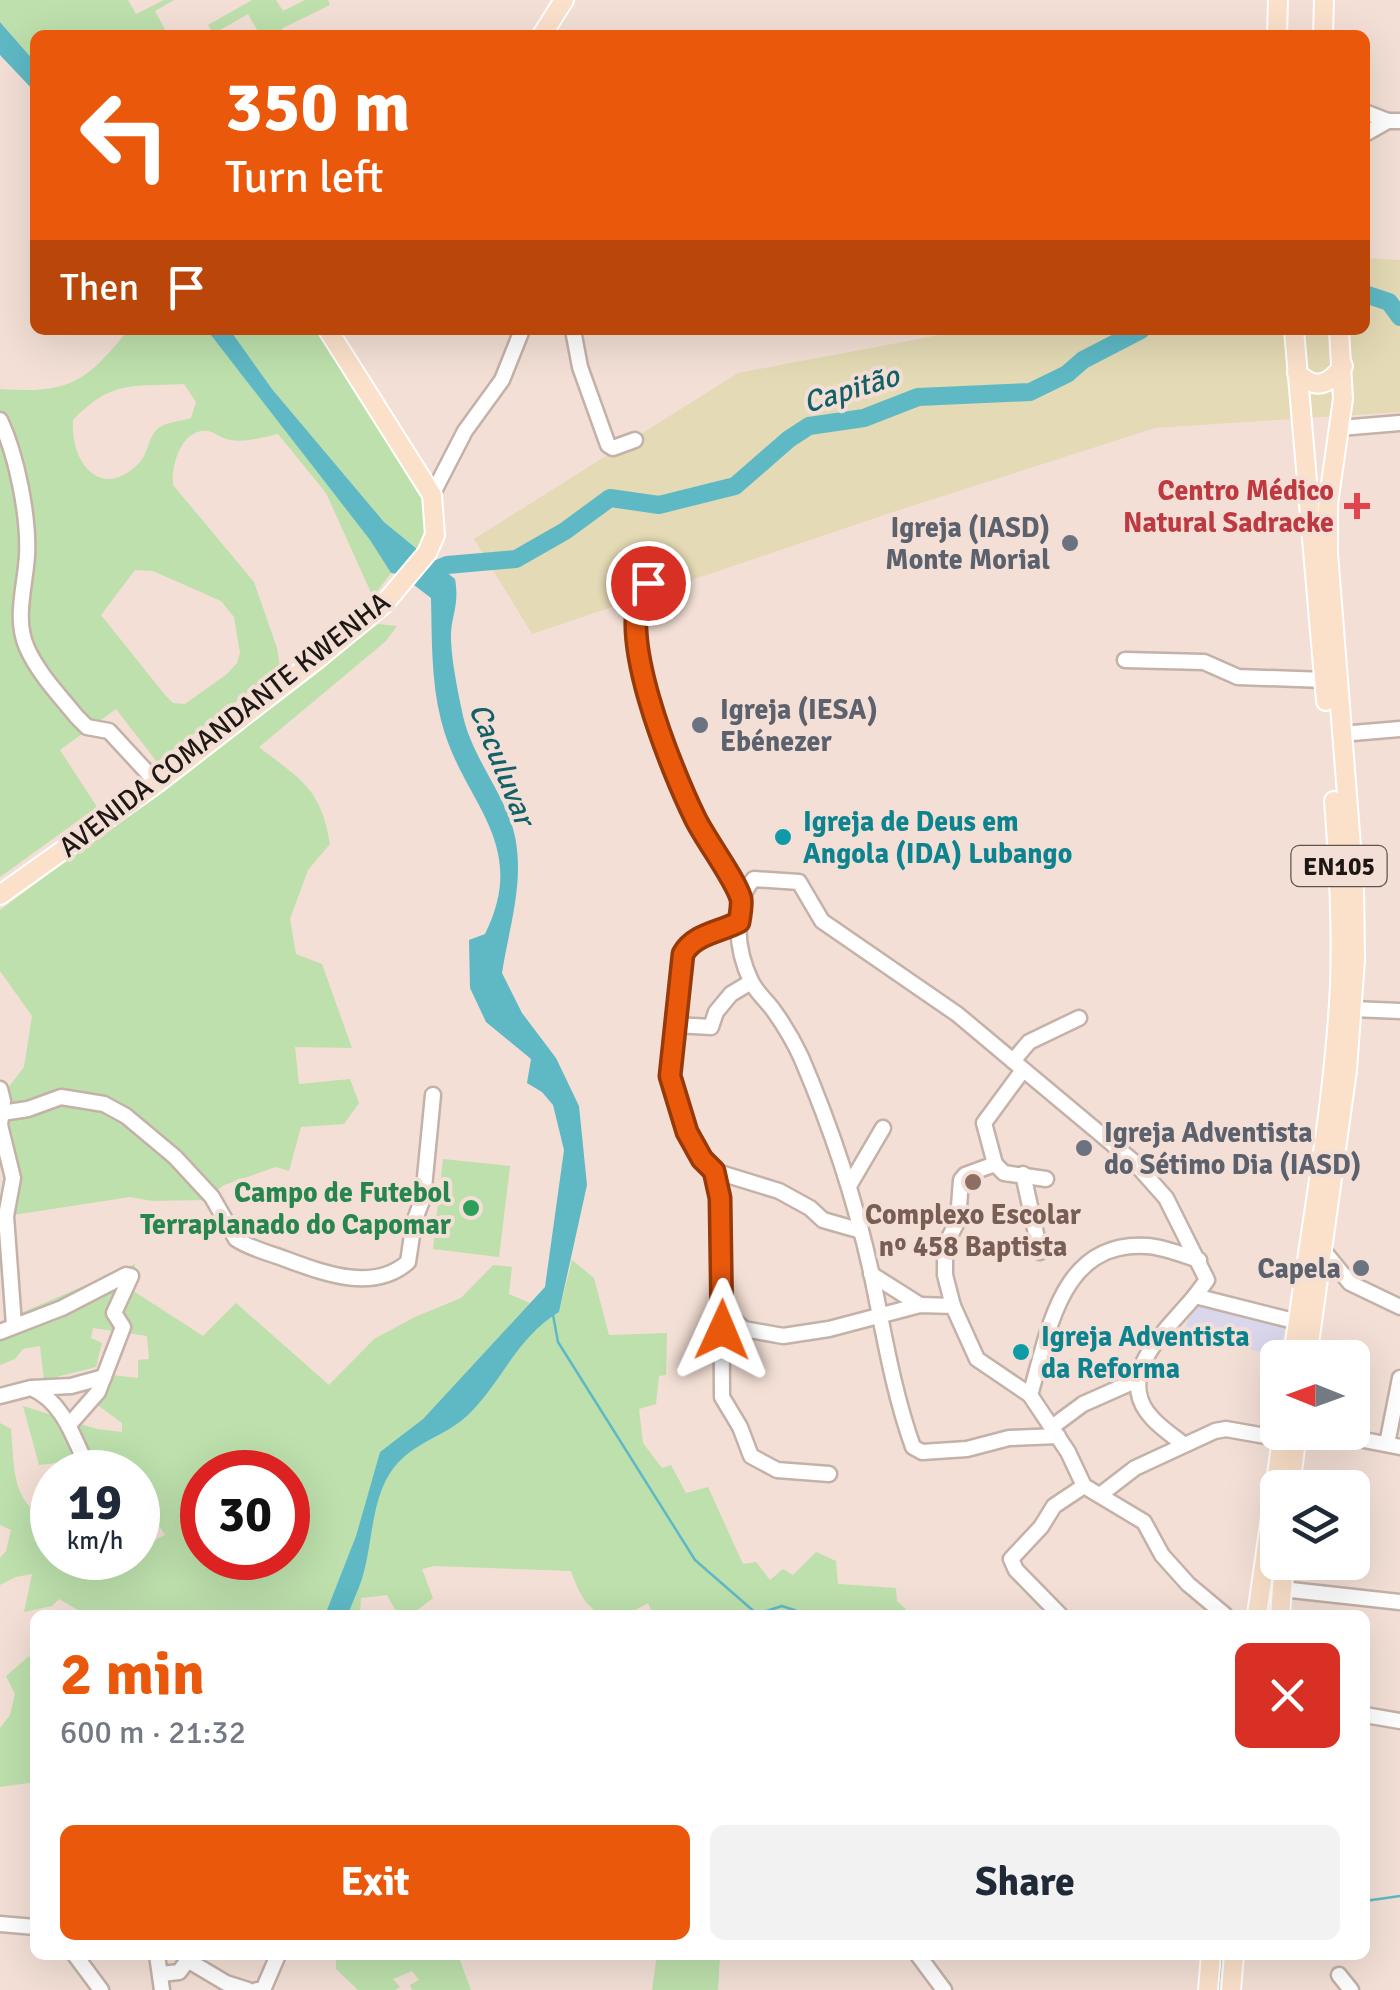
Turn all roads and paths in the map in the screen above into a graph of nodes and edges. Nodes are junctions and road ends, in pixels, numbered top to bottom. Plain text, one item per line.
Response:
1 (564, 0) edge
2 (1278, 0) edge
3 (1324, 0) edge
4 (545, 30) edge
5 (1277, 30) edge
6 (1322, 30) edge
7 (1370, 114) edge
8 (1394, 121) edge
9 (1370, 132) edge
10 (331, 335) edge
11 (520, 335) edge
12 (574, 335) edge
13 (1294, 335) edge
14 (1339, 335) edge
15 (1342, 366) junction
16 (1297, 373) junction
17 (0, 420) edge
18 (1400, 422) edge
19 (1340, 428) junction
20 (635, 440) dead end
21 (432, 495) junction
22 (672, 569) dead end
23 (1125, 660) dead end
24 (1324, 680) junction
25 (1400, 729) edge
26 (1341, 734) junction
27 (157, 784) junction
28 (0, 895) edge
29 (741, 900) junction
30 (739, 922) junction
31 (751, 982) junction
32 (1354, 1010) junction
33 (1400, 1011) edge
34 (1079, 1018) dead end
35 (676, 1025) junction
36 (1018, 1065) junction
37 (0, 1089) edge
38 (433, 1095) dead end
39 (1, 1121) edge
40 (883, 1128) dead end
41 (994, 1164) junction
42 (714, 1171) junction
43 (1022, 1174) junction
44 (1046, 1179) dead end
45 (848, 1186) junction
46 (858, 1230) junction
47 (1323, 1250) junction
48 (1040, 1252) dead end
49 (1199, 1260) junction
50 (871, 1274) junction
51 (1195, 1296) junction
52 (920, 1304) junction
53 (953, 1306) junction
54 (1400, 1308) edge
55 (724, 1310) junction
56 (878, 1316) junction
57 (1298, 1322) junction
58 (7, 1329) edge
59 (1296, 1340) edge
60 (1310, 1340) edge
61 (104, 1377) junction
62 (1400, 1378) edge
63 (1136, 1382) junction
64 (31, 1388) junction
65 (1030, 1395) junction
66 (0, 1396) edge
67 (69, 1425) junction
68 (1055, 1432) junction
69 (1260, 1432) edge
70 (1183, 1444) junction
71 (1394, 1446) edge
72 (80, 1450) edge
73 (1284, 1450) edge
74 (829, 1474) dead end
75 (1084, 1486) junction
76 (1100, 1495) junction
77 (1283, 1580) edge
78 (1282, 1589) junction
79 (1400, 1602) edge
80 (1055, 1610) edge
81 (1218, 1610) edge
82 (1257, 1610) edge
83 (1280, 1610) edge
84 (1370, 1716) edge
85 (1400, 1721) edge
86 (0, 1924) edge
87 (30, 1927) edge
88 (79, 1960) edge
89 (188, 1960) edge
90 (193, 1960) edge
91 (276, 1960) edge
92 (922, 1960) edge
93 (1210, 1960) edge
94 (1234, 1960) edge
95 (1338, 1975) dead end
96 (161, 1982) edge
97 (1207, 1988) edge
98 (101, 1990) edge
99 (248, 1990) edge
100 (257, 1990) edge
101 (944, 1990) edge
102 (1231, 1990) edge
103 (1352, 1990) edge

1 - 4 main road
2 - 5 main road
3 - 6 main road
7 - 8 street
8 - 9 street
10 - 21 main road
11 - 21 street
12 - 20 street
13 - 16 main road, EN105
14 - 15 main road, EN105
15 - 16 main road
15 - 19 main road, EN105
16 - 24 main road, EN105
17 - 27 street
18 - 19 street
19 - 26 main road, EN105
21 - 27 main road, AVENIDA COMANDANTE KWENHA
22 - 29 street
23 - 24 street
24 - 57 main road, EN105
25 - 26 street
26 - 32 main road, EN105
27 - 28 main road, AVENIDA COMANDANTE KWENHA
29 - 30 street
29 - 36 street
30 - 31 street
30 - 35 street
31 - 35 street
31 - 45 street
32 - 33 street
32 - 47 main road, EN105
34 - 36 street
35 - 42 street
36 - 41 street
36 - 49 street
37 - 39 street
38 - 39 street
39 - 58 street
40 - 45 street
41 - 43 street
41 - 53 street
42 - 46 street
42 - 55 street
43 - 44 street
43 - 48 street
45 - 46 street
46 - 50 street
47 - 54 street
47 - 60 main road, EN105
49 - 51 street
49 - 65 street
50 - 52 street
50 - 56 street
51 - 57 street
51 - 63 street
52 - 53 street
52 - 56 street
53 - 65 street
55 - 56 street
55 - 74 street
56 - 68 street
57 - 59 main road, EN105
58 - 61 street
61 - 64 street
61 - 67 street
62 - 71 street
63 - 68 street
63 - 70 street
64 - 66 street
64 - 67 street
65 - 68 street
67 - 72 street
68 - 75 street
69 - 70 street
70 - 76 street
73 - 82 main road
75 - 76 street
75 - 80 street
76 - 81 street
77 - 78 main road
78 - 79 street
78 - 83 main road
84 - 85 street
86 - 87 street
88 - 98 street
89 - 96 street
90 - 99 street
91 - 100 street
92 - 101 street
93 - 97 main road
94 - 102 main road
95 - 103 street

